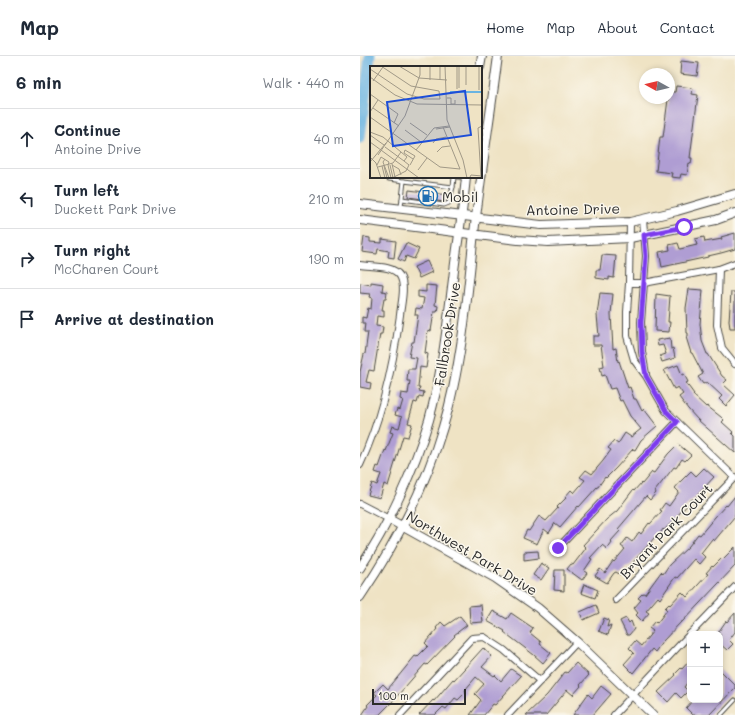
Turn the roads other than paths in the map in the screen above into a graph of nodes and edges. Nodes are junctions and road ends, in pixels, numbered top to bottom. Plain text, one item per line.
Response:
1 (482, 56) edge
2 (495, 56) edge
3 (480, 66) edge
4 (482, 168) edge
5 (456, 178) edge
6 (466, 178) edge
7 (481, 178) edge
8 (388, 179) dead end
9 (404, 181) junction
10 (452, 187) junction
11 (735, 194) edge
12 (402, 199) junction
13 (360, 204) edge
14 (434, 204) junction
15 (401, 209) junction
16 (433, 213) junction
17 (735, 213) edge
18 (461, 216) junction
19 (476, 219) junction
20 (360, 220) edge
21 (643, 220) junction
22 (630, 222) junction
23 (459, 233) junction
24 (474, 234) junction
25 (644, 235) junction
26 (630, 238) junction
27 (735, 263) edge
28 (360, 265) edge
29 (720, 269) junction
30 (629, 283) junction
31 (644, 283) junction
32 (735, 364) edge
33 (646, 376) junction
34 (677, 422) junction
35 (360, 465) edge
36 (735, 478) edge
37 (360, 504) edge
38 (389, 519) junction
39 (403, 527) junction
40 (558, 548) dead end
41 (360, 568) edge
42 (735, 587) edge
43 (360, 597) edge
44 (616, 600) dead end
45 (693, 631) edge
46 (687, 637) edge
47 (577, 642) junction
48 (540, 681) junction
49 (633, 695) junction
50 (735, 700) edge
51 (400, 715) edge
52 (508, 715) edge
53 (614, 715) edge
54 (653, 715) edge
55 (721, 715) edge

1 - 3 main road
2 - 4 main road, Fallbrook Drive
5 - 10 lane
6 - 18 main road, Fallbrook Drive
7 - 19 main road, Fallbrook Drive
8 - 9 lane
9 - 10 lane
9 - 12 lane
10 - 14 lane
11 - 21 main road, Antoine Drive
12 - 14 lane
12 - 15 lane
13 - 15 main road, Antoine Drive
14 - 16 lane
15 - 16 main road, Antoine Drive
16 - 18 main road, Antoine Drive
17 - 25 main road
18 - 19 main road, Antoine Drive
18 - 23 main road, Fallbrook Drive
19 - 22 main road, Antoine Drive
19 - 24 main road, Fallbrook Drive
20 - 23 main road
21 - 22 main road, Antoine Drive
21 - 25 street
22 - 26 street
23 - 24 main road
23 - 38 main road, Fallbrook Drive
24 - 26 main road
24 - 39 main road, Fallbrook Drive
25 - 26 main road
25 - 31 street
26 - 30 street
27 - 29 street
28 - 35 street
29 - 31 street
29 - 32 street
30 - 31 street
30 - 33 street
31 - 33 street
33 - 34 street
34 - 36 street
34 - 40 street
36 - 44 street, Bryant Park Court
37 - 38 street, Northwest Park Drive
38 - 39 main road, Northwest Park Drive
38 - 41 main road, Fallbrook Drive
39 - 43 main road, Fallbrook Drive
39 - 47 main road, Northwest Park Drive
42 - 45 street
46 - 49 street
47 - 48 street
47 - 49 main road, Northwest Park Drive
48 - 51 street
48 - 52 street
49 - 53 street
49 - 54 main road, Northwest Park Drive
50 - 55 lane

